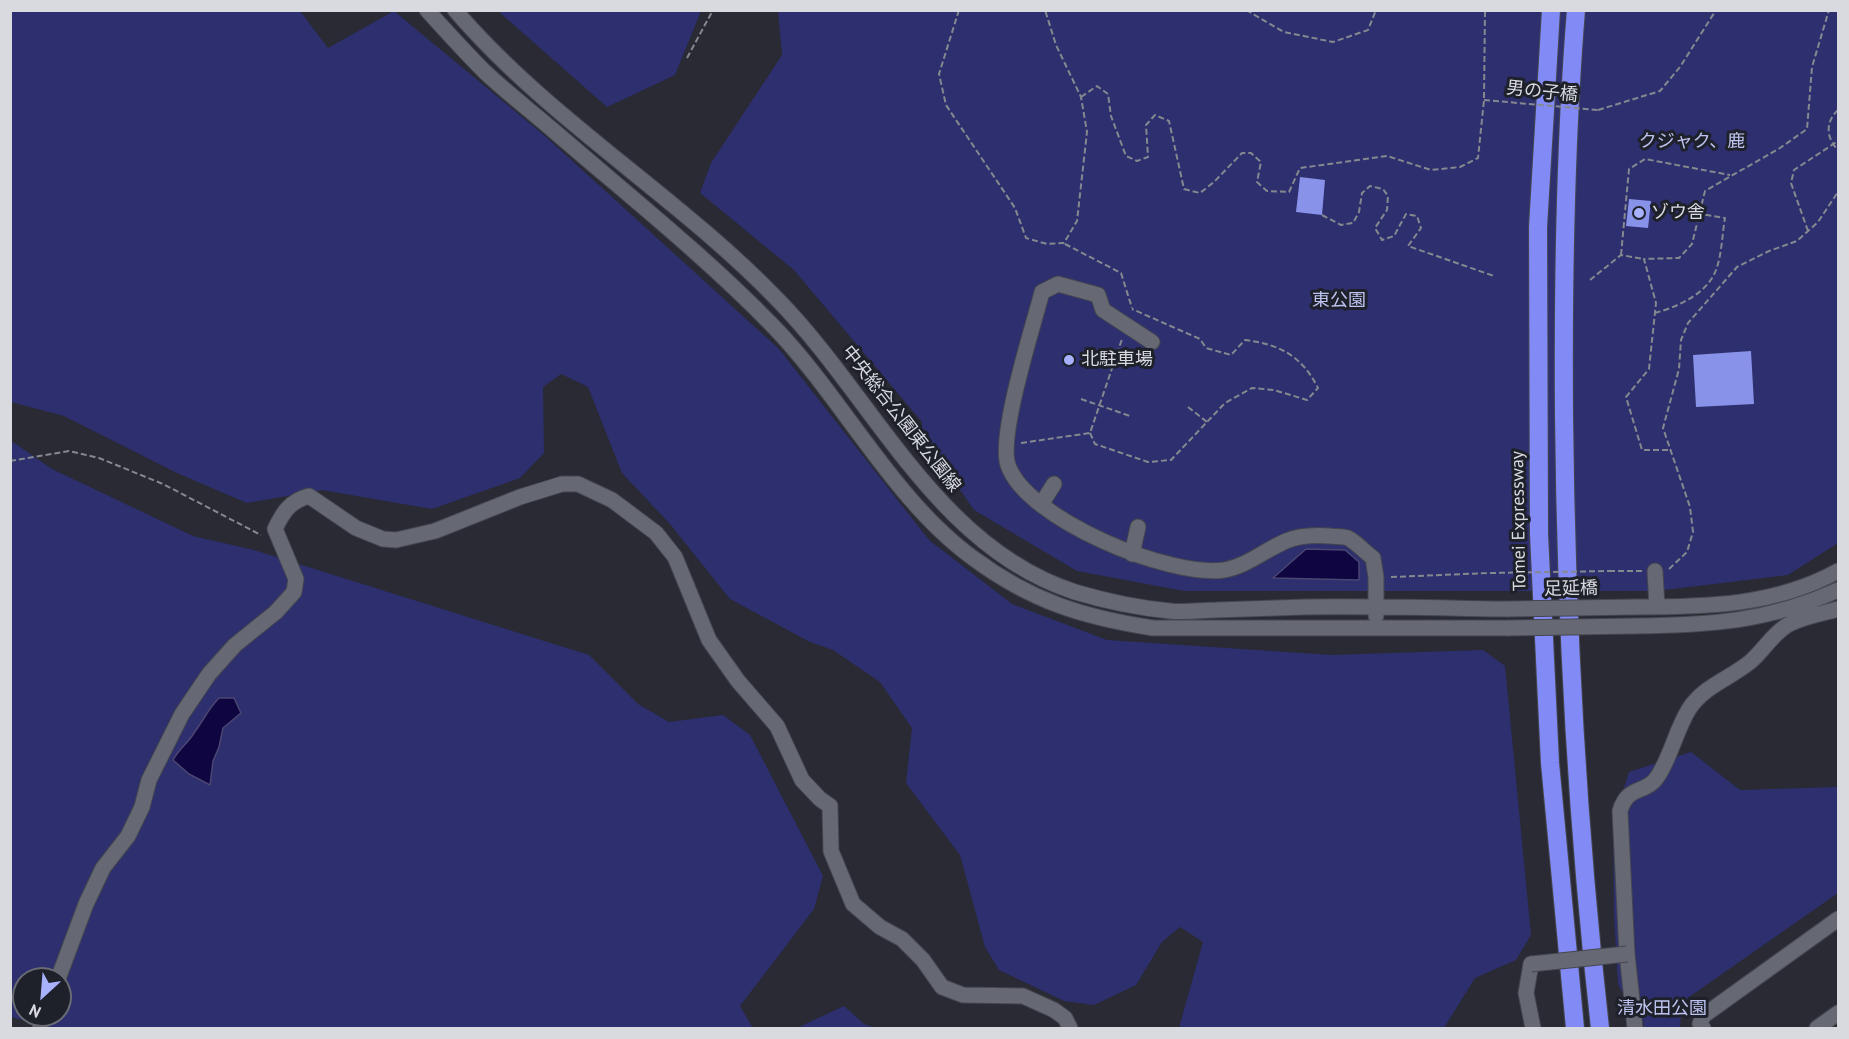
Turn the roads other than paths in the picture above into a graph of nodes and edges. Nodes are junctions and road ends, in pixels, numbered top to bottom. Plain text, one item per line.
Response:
1 (427, 10) edge
2 (454, 10) edge
3 (1551, 10) edge
4 (1576, 10) edge
5 (1152, 342) dead end
6 (1054, 484) dead end
7 (1042, 503) junction
8 (1138, 527) dead end
9 (1132, 554) junction
10 (1655, 571) road end
11 (1839, 571) edge
12 (1839, 590) edge
13 (1375, 607) junction
14 (1424, 607) joint
15 (1657, 607) junction
16 (1839, 609) edge
17 (1376, 628) junction
18 (1839, 919) edge
19 (1627, 954) junction
20 (62, 967) edge
21 (1839, 1013) edge
22 (1070, 1029) edge
23 (1533, 1029) edge
24 (1575, 1029) edge
25 (1600, 1029) edge
26 (1635, 1029) edge
27 (1703, 1029) edge
28 (1817, 1029) edge

1 - 17 street, 足延橋
2 - 13 street, 中央総合公園東公園線
3 - 24 highway, Tomei Expressway
4 - 25 highway
5 - 7 street
6 - 7 street
7 - 9 street
8 - 9 street
9 - 13 street
10 - 15 street
11 - 15 street
12 - 17 street, 足延橋, bridge
13 - 14 street, 中央総合公園東公園線
13 - 17 street
14 - 15 street, 足延橋, bridge
16 - 19 street
18 - 27 street
19 - 23 street, bridge
19 - 26 street
20 - 22 street
21 - 28 street

